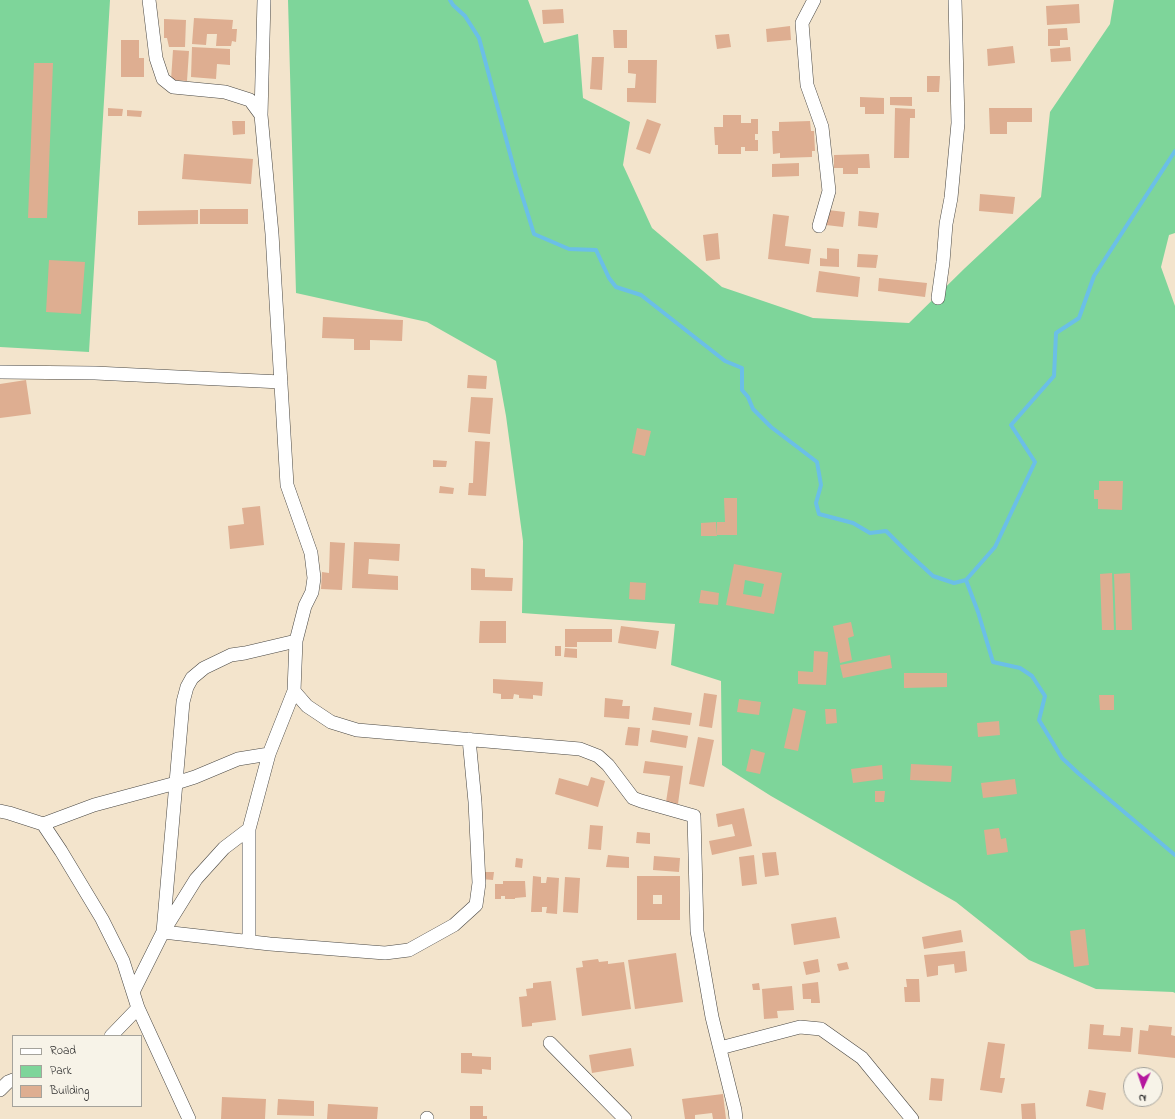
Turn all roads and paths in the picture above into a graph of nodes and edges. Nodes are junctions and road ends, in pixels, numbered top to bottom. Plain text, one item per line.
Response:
1 (149, 0) edge
2 (264, 0) edge
3 (814, 0) edge
4 (955, 0) edge
5 (261, 115) junction
6 (819, 226) dead end
7 (938, 298) dead end
8 (0, 372) edge
9 (281, 382) junction
10 (296, 641) junction
11 (294, 691) junction
12 (469, 739) junction
13 (268, 754) junction
14 (176, 783) junction
15 (0, 812) edge
16 (43, 824) junction
17 (249, 829) junction
18 (163, 932) junction
19 (248, 942) junction
20 (133, 992) junction
21 (138, 1008) junction
22 (112, 1035) edge
23 (550, 1043) dead end
24 (720, 1048) junction
25 (12, 1080) edge
26 (0, 1090) edge
27 (189, 1119) edge
28 (625, 1119) edge
29 (736, 1119) edge
30 (912, 1119) edge

1 - 5 street
2 - 5 street
3 - 6 street
4 - 7 street
5 - 9 street
8 - 9 street
9 - 10 street
10 - 11 street
10 - 14 street
11 - 12 street
11 - 13 street
12 - 19 street
12 - 24 street
13 - 14 street
13 - 17 street
14 - 16 street
14 - 18 street
15 - 16 street
16 - 20 street
17 - 18 street
17 - 19 street
18 - 19 street
18 - 20 street
20 - 21 street
21 - 22 street
21 - 27 street
23 - 28 street
24 - 29 street
24 - 30 street
25 - 26 street

